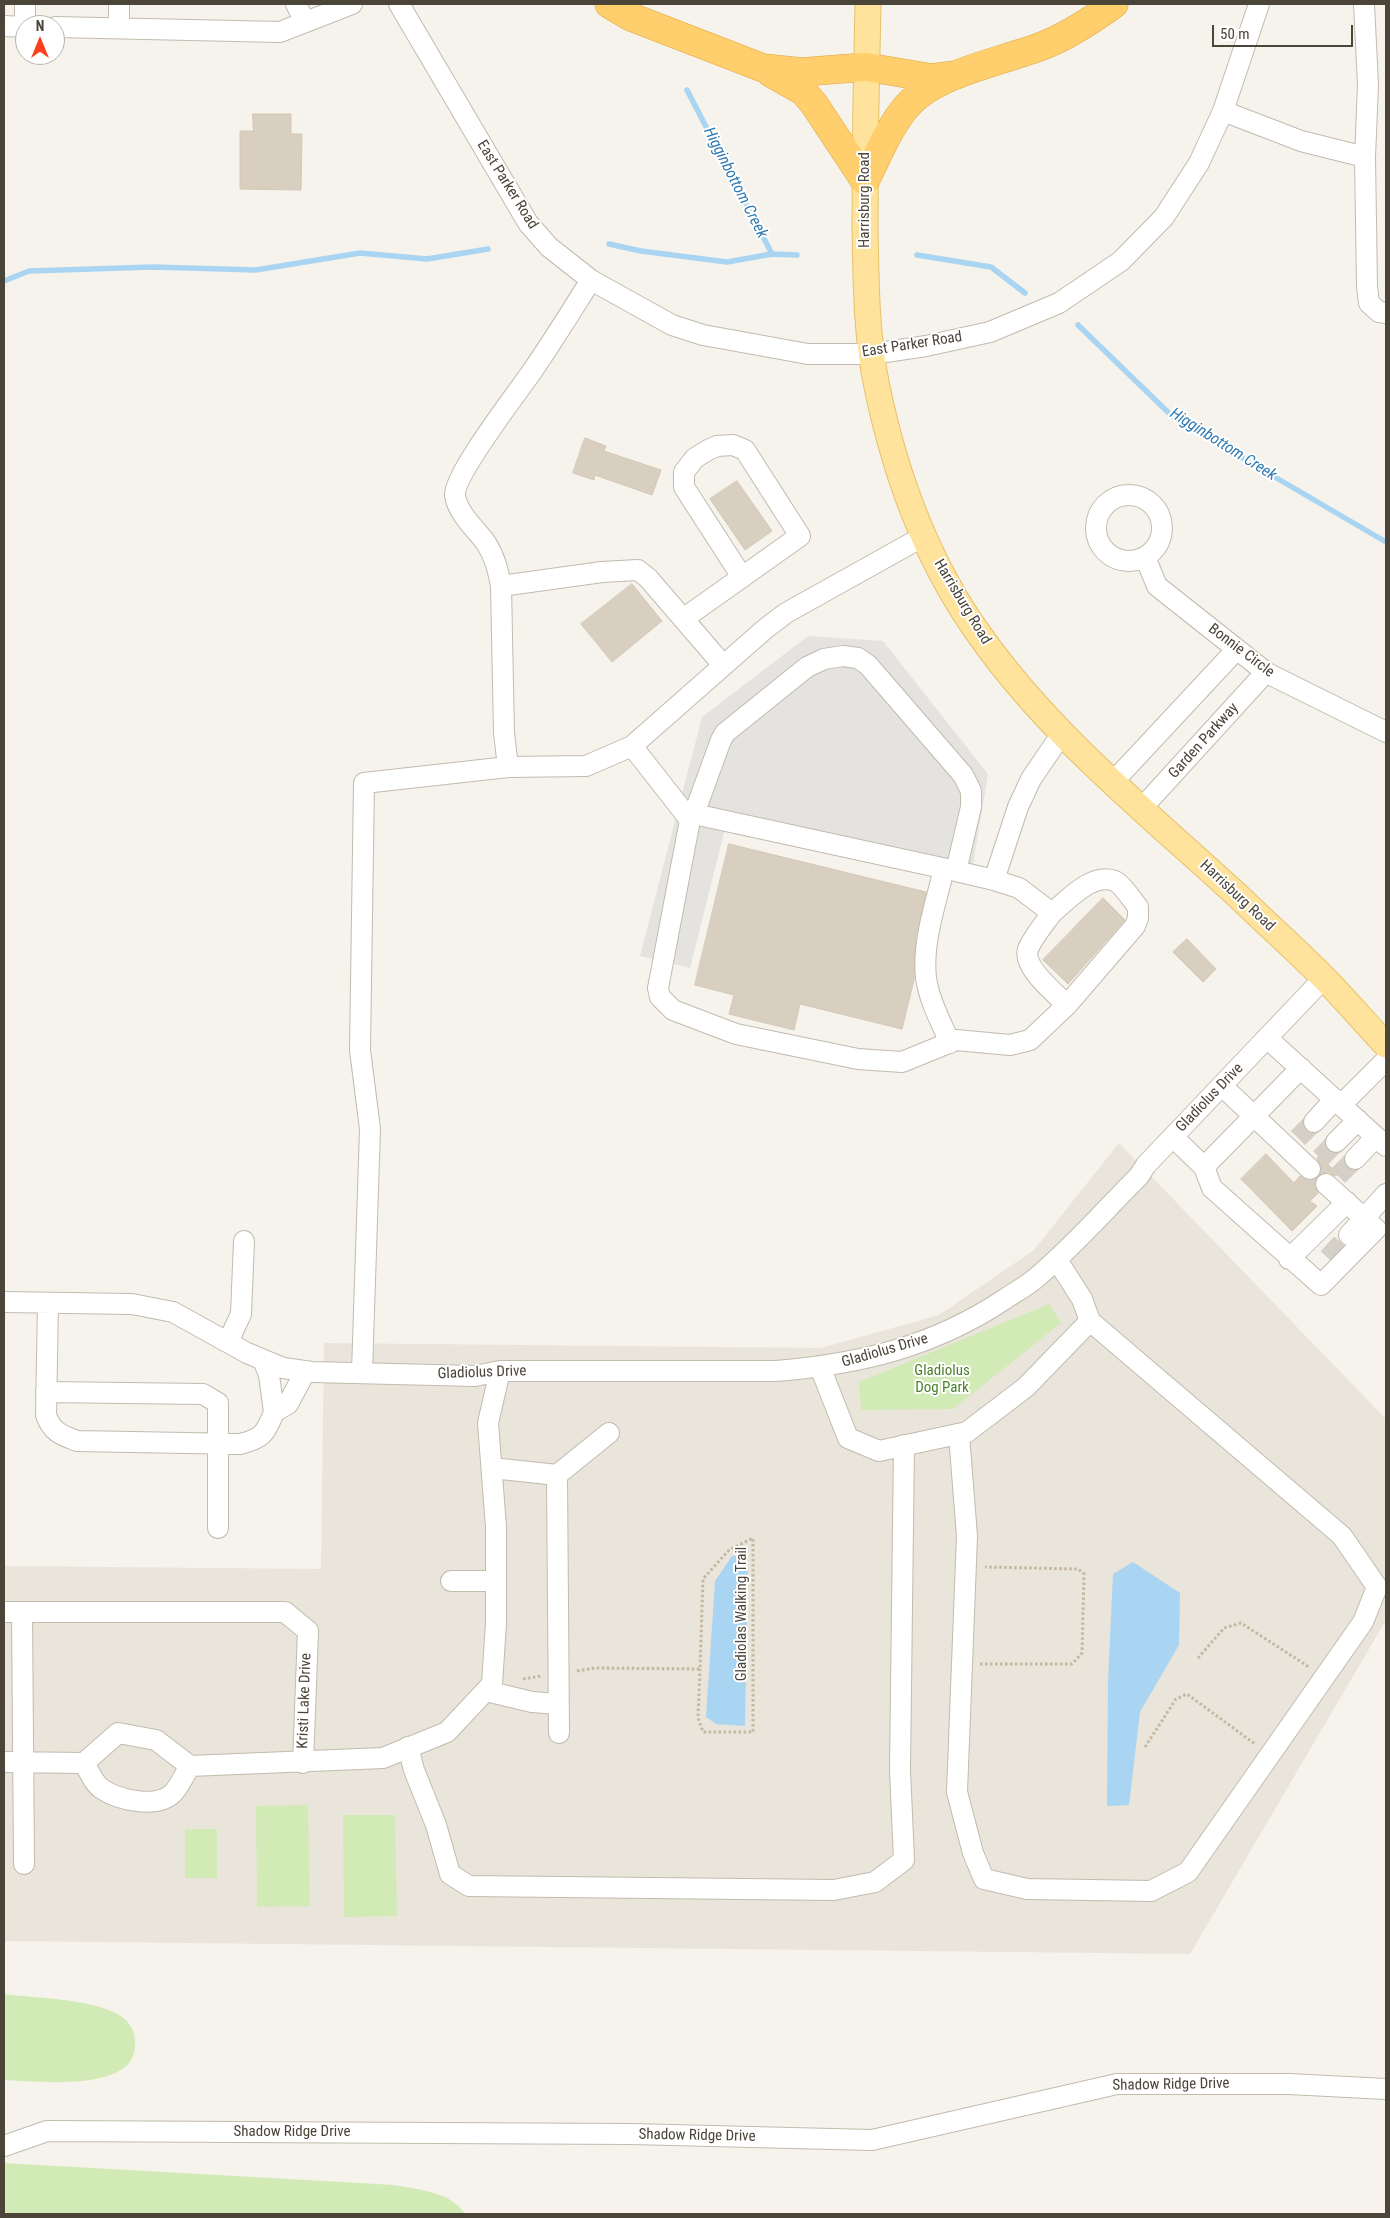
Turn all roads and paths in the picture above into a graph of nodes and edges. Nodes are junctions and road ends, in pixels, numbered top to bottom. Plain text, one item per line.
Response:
1 (119, 4) edge
2 (296, 4) edge
3 (352, 4) edge
4 (399, 4) edge
5 (609, 4) edge
6 (868, 4) edge
7 (1114, 4) edge
8 (1259, 4) edge
9 (1364, 4) edge
10 (305, 22) junction
11 (65, 27) edge
12 (119, 28) junction
13 (756, 65) junction
14 (866, 67) junction
15 (956, 75) junction
16 (1223, 112) junction
17 (1365, 157) junction
18 (865, 181) junction
19 (591, 280) junction
20 (1386, 313) edge
21 (872, 354) junction
22 (924, 536) junction
23 (1145, 557) dead end
24 (748, 573) junction
25 (501, 586) junction
26 (683, 619) junction
27 (1237, 649) junction
28 (723, 665) junction
29 (1266, 672) junction
30 (1063, 732) junction
31 (1386, 732) edge
32 (632, 746) junction
33 (508, 767) junction
34 (1113, 782) junction
35 (1141, 809) junction
36 (692, 817) junction
37 (950, 870) junction
38 (994, 880) junction
39 (1052, 912) junction
40 (1324, 978) junction
41 (1067, 1005) junction
42 (1267, 1038) junction
43 (950, 1043) junction
44 (1386, 1045) edge
45 (1386, 1060) edge
46 (1301, 1068) junction
47 (1222, 1086) junction
48 (1338, 1102) junction
49 (1254, 1116) junction
50 (1358, 1120) junction
51 (1314, 1122) tunnel mouth
52 (1173, 1136) junction
53 (1381, 1141) edge
54 (1336, 1142) tunnel mouth
55 (1355, 1160) tunnel mouth
56 (1204, 1167) junction
57 (1310, 1169) dead end
58 (1331, 1182) tunnel mouth
59 (1386, 1194) edge
60 (1347, 1202) junction
61 (1364, 1218) junction
62 (1349, 1235) tunnel mouth
63 (244, 1240) dead end
64 (1328, 1258) tunnel mouth
65 (1289, 1259) junction
66 (1056, 1260) junction
67 (1309, 1277) junction
68 (4, 1302) edge
69 (48, 1303) junction
70 (1090, 1321) junction
71 (228, 1342) junction
72 (264, 1360) junction
73 (820, 1367) junction
74 (500, 1371) junction
75 (305, 1372) junction
76 (362, 1372) junction
77 (46, 1392) junction
78 (274, 1412) junction
79 (609, 1433) dead end
80 (959, 1435) junction
81 (218, 1444) junction
82 (904, 1445) junction
83 (492, 1468) junction
84 (557, 1475) junction
85 (218, 1528) dead end
86 (965, 1567) junction
87 (451, 1581) dead end
88 (496, 1581) junction
89 (13, 1612) edge
90 (1198, 1658) dead end
91 (962, 1664) junction
92 (700, 1669) junction
93 (558, 1674) junction
94 (1324, 1677) junction
95 (489, 1687) junction
96 (558, 1704) junction
97 (558, 1733) dead end
98 (408, 1747) junction
99 (1145, 1747) dead end
100 (1270, 1755) junction
101 (13, 1763) edge
102 (84, 1763) junction
103 (303, 1763) junction
104 (190, 1766) junction
105 (24, 1864) dead end
106 (1386, 2089) edge
107 (4, 2146) edge

1 - 12 street
2 - 10 street
3 - 10 street
4 - 19 street, East Parker Road
5 - 13 highway
6 - 14 main road, Harrisburg Road
7 - 15 highway
8 - 16 street, East Parker Road
9 - 17 street
10 - 12 street
11 - 12 street
13 - 14 highway
13 - 18 highway
14 - 15 highway
14 - 18 main road, Harrisburg Road
15 - 18 highway
16 - 17 street
16 - 21 street, East Parker Road
17 - 20 street
18 - 21 main road, Harrisburg Road
19 - 21 street, East Parker Road
19 - 25 street
21 - 22 main road, Harrisburg Road
22 - 28 street
22 - 30 main road, Harrisburg Road
23 - 27 street, Bonnie Circle
24 - 24 street
24 - 26 street
25 - 26 street
25 - 33 street
26 - 28 street
27 - 29 street, Bonnie Circle
27 - 34 street
28 - 32 street
29 - 31 street, Bonnie Circle
29 - 35 street, Garden Parkway
30 - 34 main road, Harrisburg Road
30 - 38 street
32 - 33 street
32 - 36 street
33 - 76 street
34 - 35 main road, Harrisburg Road
35 - 40 main road, Harrisburg Road
36 - 37 street
36 - 37 street
36 - 43 street
37 - 38 street
37 - 43 street
38 - 39 street
39 - 41 street
39 - 41 street
40 - 42 street, Gladiolus Drive
40 - 44 main road, Harrisburg Road
41 - 43 street
42 - 46 street
42 - 47 street, Gladiolus Drive
45 - 48 street
46 - 48 street
46 - 49 street
47 - 49 street
47 - 52 street, Gladiolus Drive
48 - 50 street
48 - 51 street
49 - 56 street
49 - 57 street
50 - 53 street
50 - 54 street
52 - 56 street
52 - 66 street, Gladiolus Drive
53 - 55 street
56 - 65 street
58 - 60 street
59 - 61 street
60 - 61 street
60 - 65 street
61 - 62 street
61 - 67 street
63 - 71 street
64 - 67 street
65 - 67 street
66 - 70 street
66 - 73 street, Gladiolus Drive
68 - 69 street, Gladiolus Drive
69 - 71 street, Gladiolus Drive
69 - 77 street
70 - 80 street
70 - 94 street
71 - 72 street, Gladiolus Drive
72 - 75 street, Gladiolus Drive
72 - 78 street
73 - 74 street, Gladiolus Drive
73 - 82 street
74 - 76 street, Gladiolus Drive
74 - 83 street
75 - 76 street, Gladiolus Drive
75 - 78 street
77 - 81 street
77 - 81 street
78 - 81 street
79 - 84 street
80 - 82 street
80 - 86 street
81 - 85 street
82 - 98 street
83 - 84 street
83 - 88 street
84 - 93 street
86 - 91 street
86 - 91 path
87 - 88 street
88 - 95 street
89 - 101 street
89 - 103 street, Kristi Lake Drive
90 - 94 path
91 - 100 street
92 - 92 path, Gladiolas Walking Trail
92 - 93 path
93 - 95 path
93 - 96 street
94 - 100 street
95 - 96 street
95 - 98 street, Kristi Lake Drive
96 - 97 street
98 - 103 street, Kristi Lake Drive
99 - 100 path
101 - 102 street
101 - 105 street
102 - 104 street
102 - 104 street
103 - 104 street
106 - 107 street, Shadow Ridge Drive

